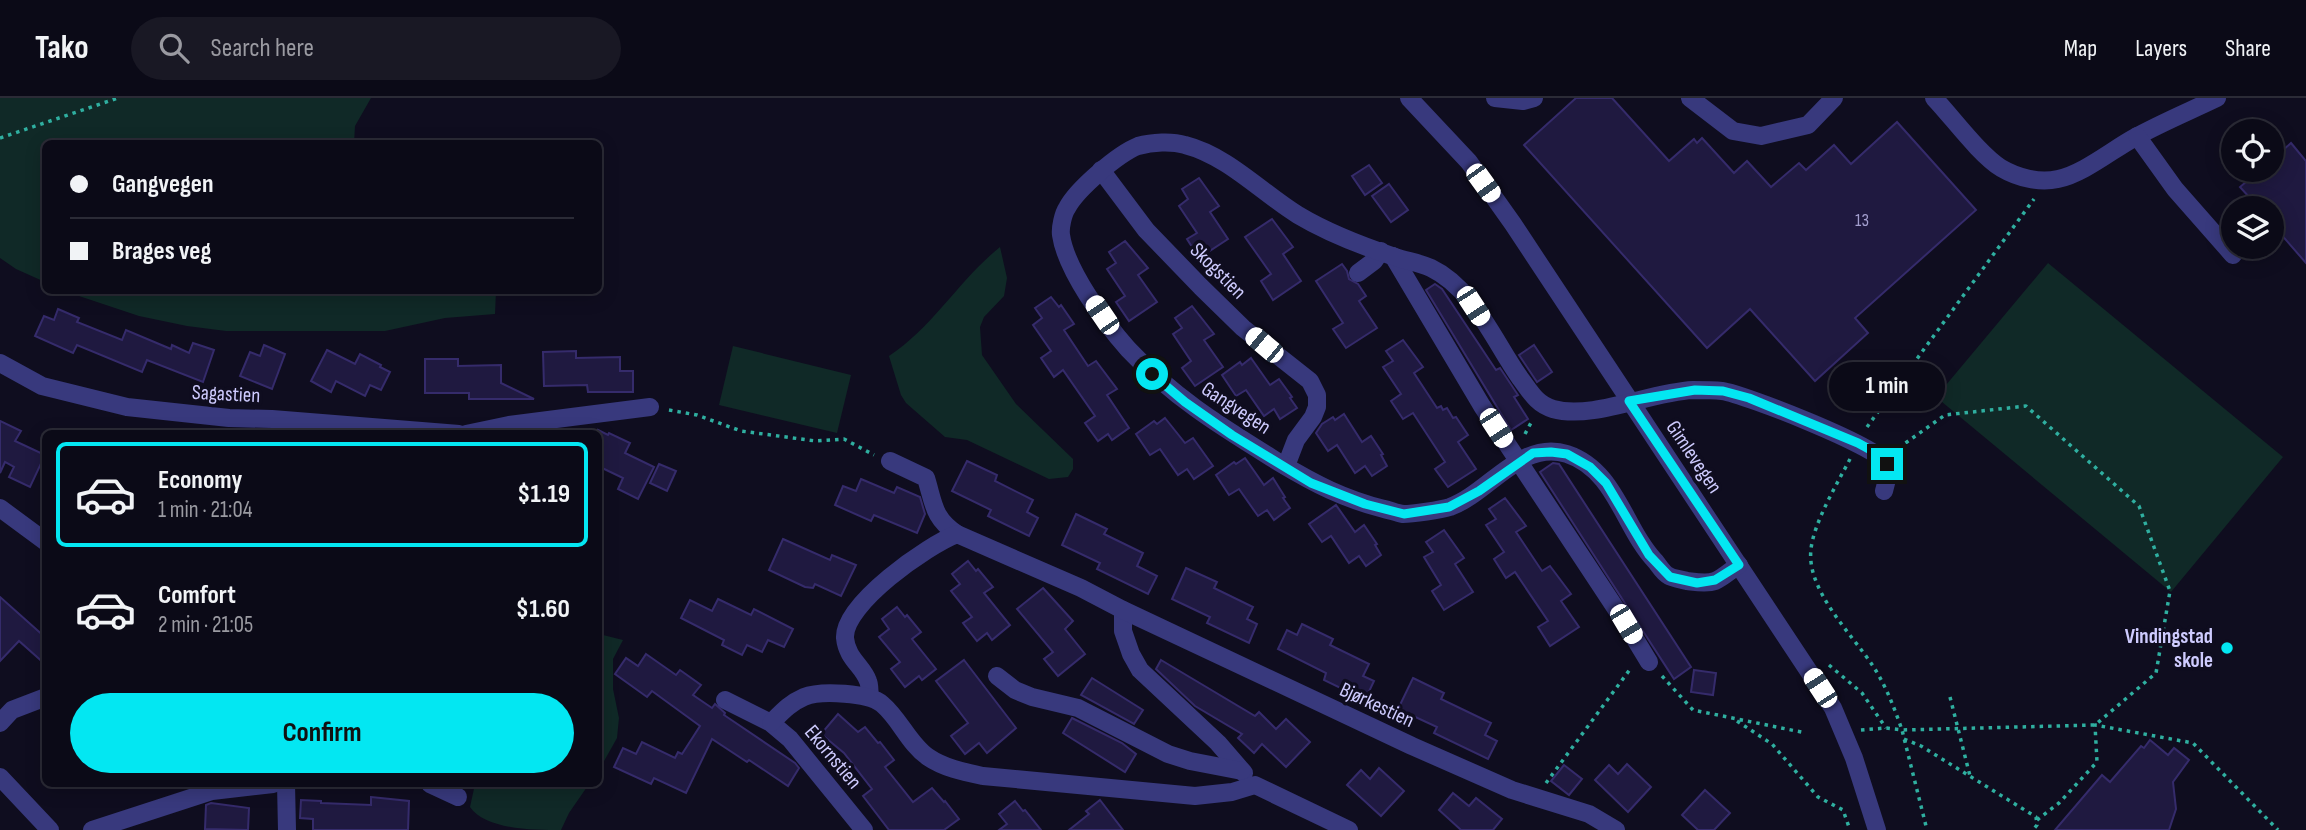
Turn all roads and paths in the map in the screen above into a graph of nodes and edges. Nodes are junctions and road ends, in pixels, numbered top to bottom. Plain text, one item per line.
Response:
1 (118, 98) edge
2 (1409, 98) edge
3 (1495, 98) edge
4 (1534, 98) edge
5 (1690, 98) edge
6 (1834, 98) edge
7 (2217, 98) edge
8 (1937, 99) edge
9 (2137, 136) junction
10 (0, 138) edge
11 (1101, 170) junction
12 (2034, 199) dead end
13 (2221, 241) edge
14 (1387, 254) junction
15 (1358, 273) dead end
16 (0, 363) edge
17 (1629, 401) junction
18 (1540, 405) junction
19 (650, 407) joint
20 (409, 430) edge
21 (490, 430) edge
22 (1863, 433) dead end
23 (1854, 451) dead end
24 (1517, 458) junction
25 (1883, 459) junction
26 (890, 461) joint
27 (1286, 466) junction
28 (1884, 491) dead end
29 (0, 508) edge
30 (957, 534) junction
31 (42, 539) edge
32 (1739, 565) junction
33 (1123, 610) junction
34 (1646, 657) junction
35 (1826, 663) dead end
36 (998, 676) dead end
37 (870, 697) junction
38 (1950, 697) dead end
39 (42, 699) edge
40 (725, 700) dead end
41 (1735, 720) junction
42 (0, 723) edge
43 (771, 723) junction
44 (2095, 725) junction
45 (1886, 728) junction
46 (1957, 729) junction
47 (1858, 730) dead end
48 (1902, 730) junction
49 (1806, 733) dead end
50 (1904, 739) junction
51 (1242, 771) junction
52 (0, 777) edge
53 (1970, 777) junction
54 (1255, 785) junction
55 (247, 787) edge
56 (286, 787) edge
57 (1539, 798) junction
58 (2038, 820) junction
59 (50, 830) edge
60 (92, 830) edge
61 (287, 830) edge
62 (864, 830) edge
63 (1349, 830) edge
64 (1616, 830) edge
65 (1850, 830) edge
66 (1877, 830) edge
67 (1927, 830) edge
68 (2034, 830) edge
69 (2278, 830) edge

1 - 10 path
2 - 17 street, Gimlevegen
3 - 4 street
5 - 6 street
7 - 9 street
8 - 9 street
9 - 13 street
11 - 14 street, Gangvegen
11 - 27 street, Skogstien
11 - 27 street, Gangvegen
12 - 22 path
14 - 15 street
14 - 18 street, Gangvegen
14 - 24 street
16 - 20 street, Sagastien
17 - 18 street
17 - 25 street
17 - 32 street, Gimlevegen
18 - 24 path
19 - 21 street
19 - 26 path
23 - 48 path
24 - 27 street, Gangvegen
24 - 32 street, Gangvegen
24 - 34 street
25 - 28 street
25 - 44 path
26 - 30 street, Bjørkestien
29 - 31 street
30 - 33 street, Bjørkestien
30 - 37 street
32 - 66 street, Gimlevegen
33 - 51 street
33 - 57 street, Bjørkestien
34 - 41 path
34 - 57 path
35 - 45 path
36 - 51 street
37 - 43 street
37 - 54 street
38 - 46 path
39 - 42 street
40 - 43 street, Ekornstien
41 - 49 path
41 - 65 path
43 - 62 street, Ekornstien
44 - 46 path
44 - 58 path
44 - 69 path
45 - 47 path
45 - 48 path
46 - 48 path
46 - 53 path
48 - 50 path
50 - 53 path
50 - 67 path
51 - 54 street
52 - 59 street
53 - 58 path
54 - 63 street
55 - 60 street
56 - 61 street
57 - 64 street, Bjørkestien
58 - 68 path

